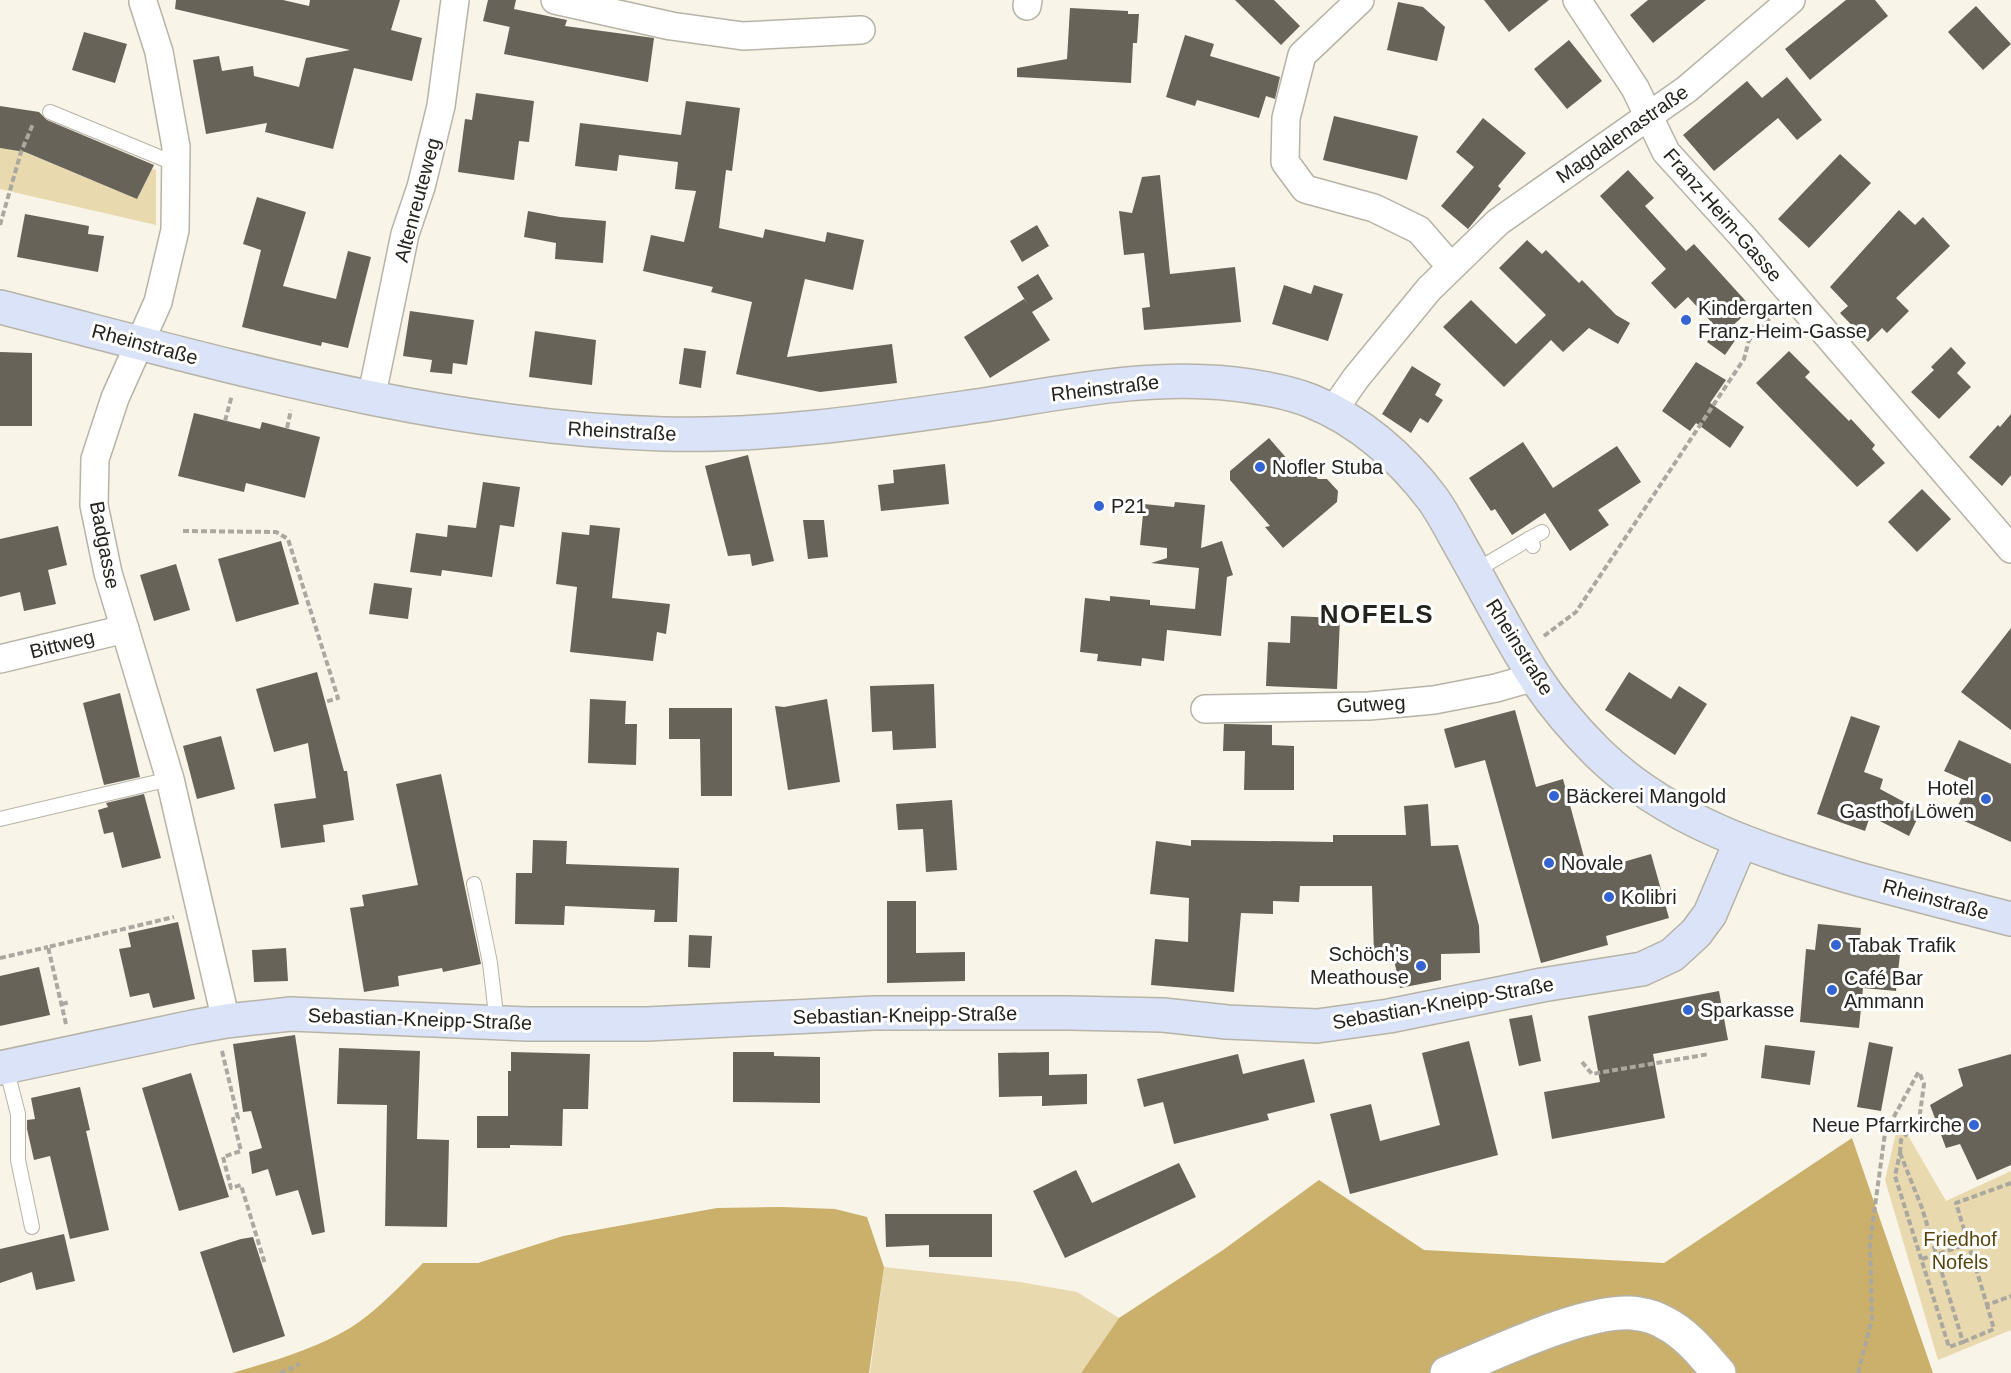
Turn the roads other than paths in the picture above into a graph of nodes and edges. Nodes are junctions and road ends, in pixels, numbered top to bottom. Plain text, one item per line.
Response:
1 (455, 0) edge
2 (555, 0) edge
3 (1360, 0) edge
4 (1577, 0) edge
5 (1791, 0) edge
6 (143, 2) dead end
7 (861, 30) dead end
8 (44, 114) road end
9 (1649, 115) junction
10 (176, 164) junction
11 (1451, 267) junction
12 (0, 307) edge
13 (140, 342) junction
14 (370, 399) junction
15 (1333, 411) junction
16 (1542, 532) dead end
17 (2011, 549) edge
18 (1474, 571) junction
19 (125, 629) junction
20 (0, 659) edge
21 (1535, 677) junction
22 (1205, 709) dead end
23 (170, 780) junction
24 (0, 819) edge
25 (1741, 841) junction
26 (474, 884) dead end
27 (2011, 919) edge
28 (497, 1023) junction
29 (224, 1035) junction
30 (3, 1067) edge
31 (32, 1227) dead end
32 (1447, 1373) edge
33 (1719, 1373) edge

1 - 14 street, Altenreuteweg
2 - 7 street
3 - 11 street
4 - 9 street, Franz-Heim-Gasse
5 - 9 street, Magdalenastraße
6 - 10 street, Badgasse
8 - 10 lane
9 - 11 street, Magdalenastraße
9 - 17 street, Franz-Heim-Gasse
10 - 13 street, Badgasse
11 - 15 street, Magdalenastraße
12 - 13 main road, Rheinstraße
13 - 14 main road, Rheinstraße
13 - 19 street, Badgasse
14 - 15 main road, Rheinstraße
15 - 18 main road, Rheinstraße
16 - 18 lane
18 - 21 main road, Rheinstraße
19 - 20 street, Bittweg
19 - 23 street, Badgasse
21 - 22 street, Gutweg
21 - 25 main road, Rheinstraße
23 - 24 lane
23 - 29 street, Badgasse
25 - 27 main road, Rheinstraße
25 - 28 main road, Sebastian-Kneipp-Straße
26 - 28 lane
28 - 29 main road, Sebastian-Kneipp-Straße
29 - 30 main road, Sebastian-Kneipp-Straße
30 - 31 lane
32 - 33 street

